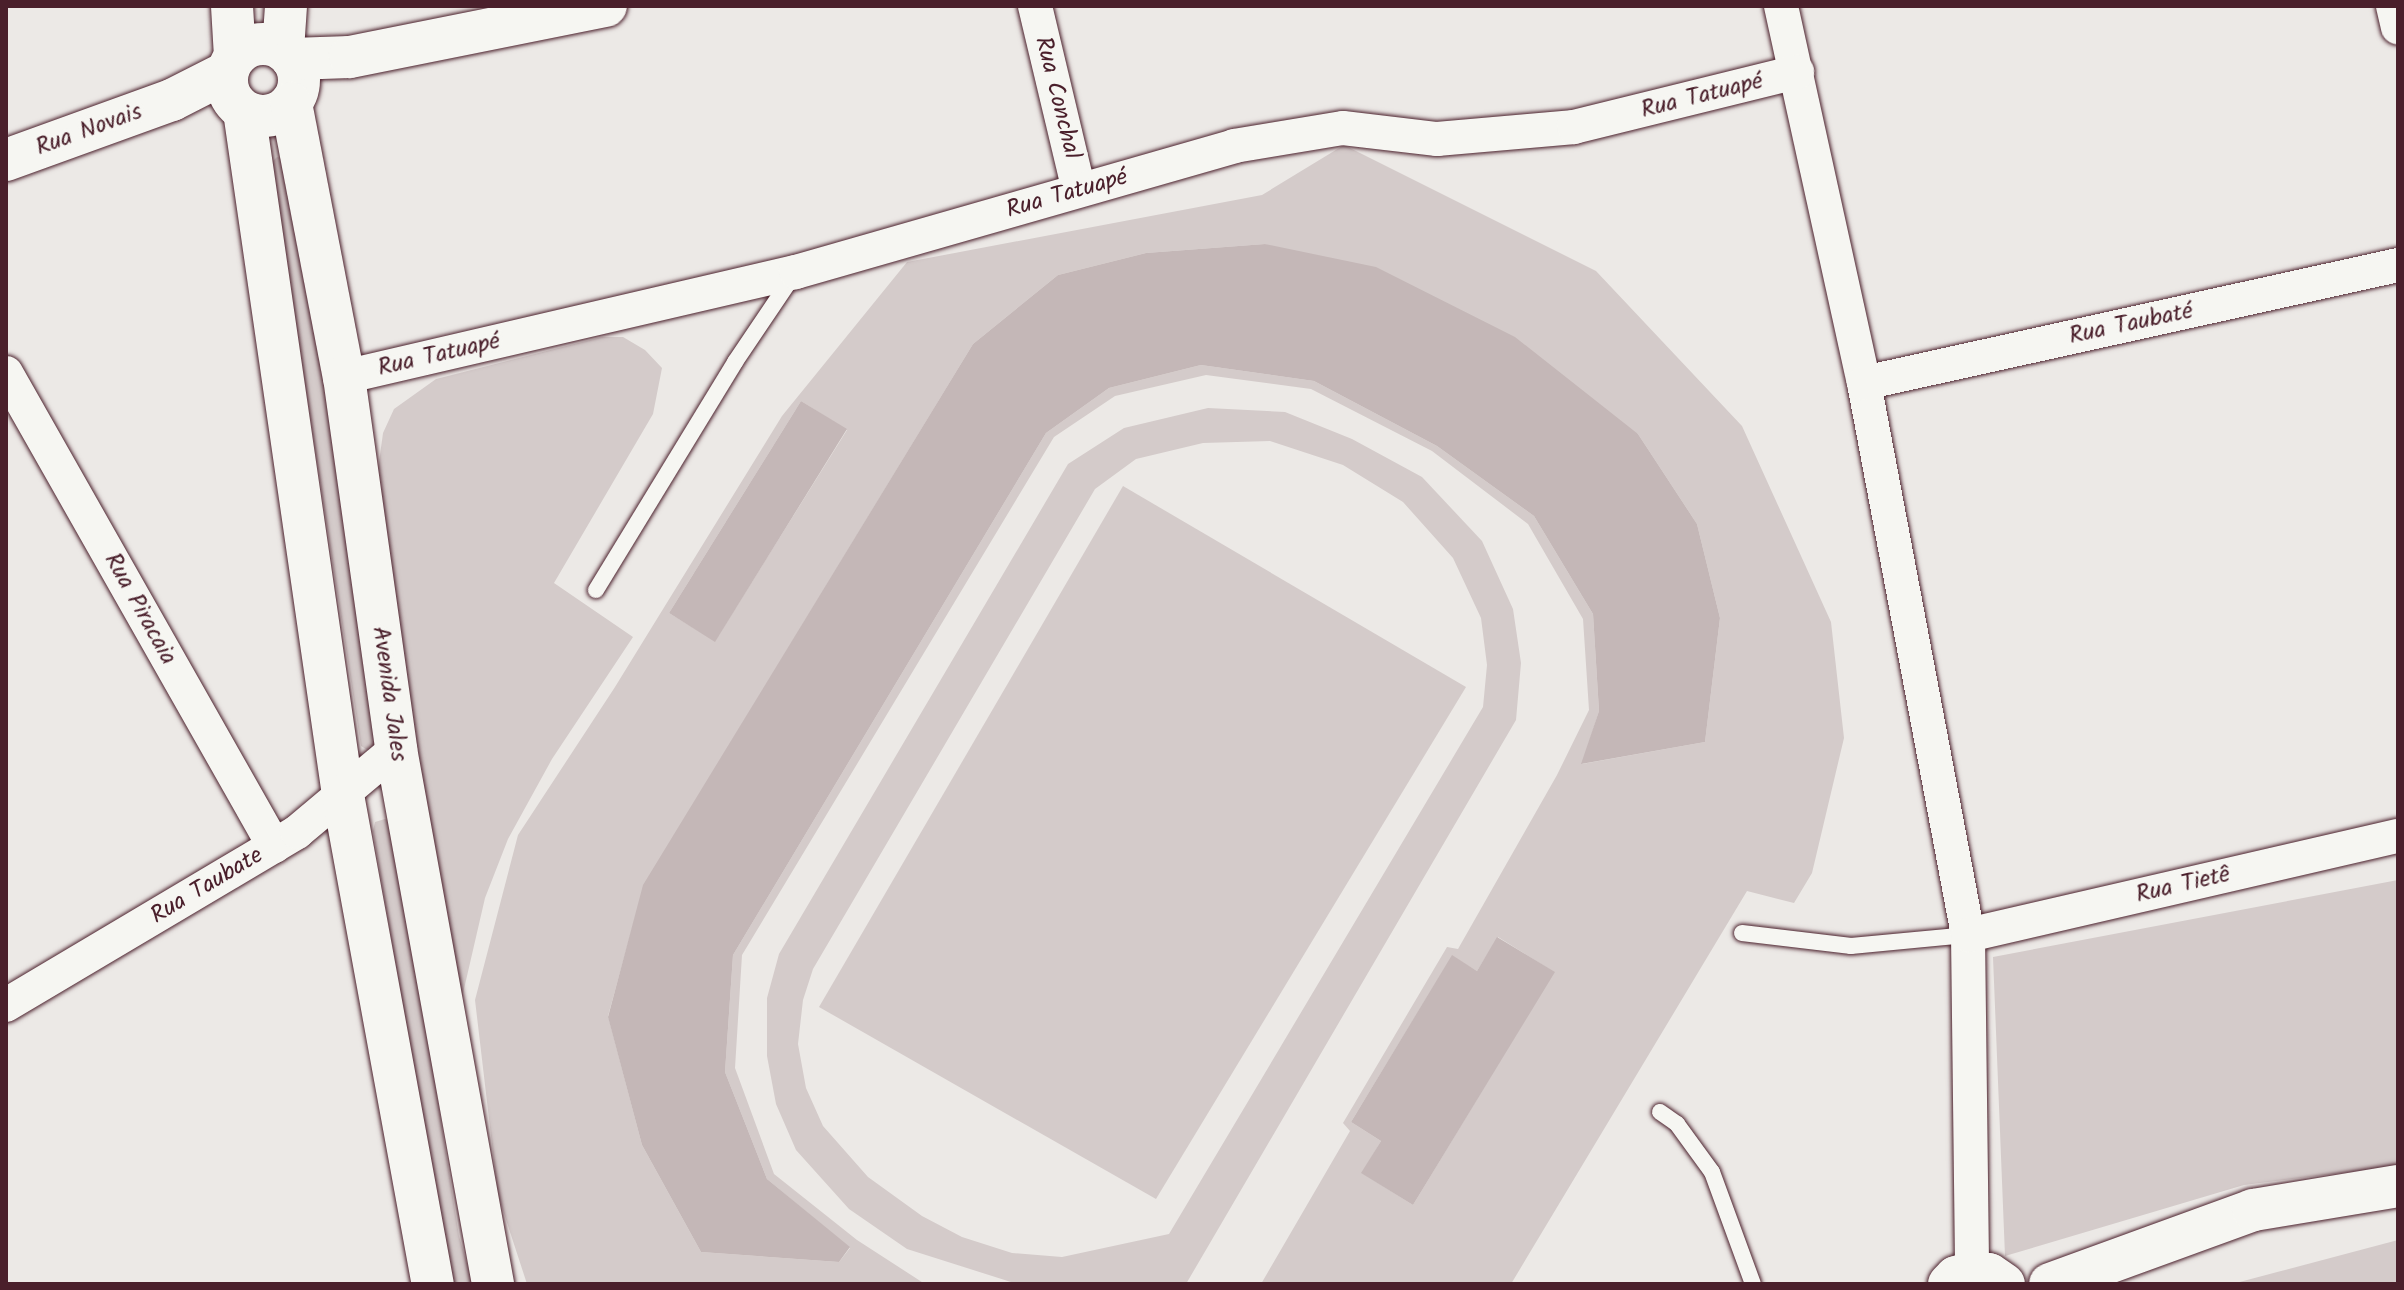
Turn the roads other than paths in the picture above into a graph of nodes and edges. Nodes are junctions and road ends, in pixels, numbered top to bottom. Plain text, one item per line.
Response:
1 (232, 6) edge
2 (286, 6) edge
3 (606, 6) edge
4 (1035, 6) edge
5 (1781, 6) edge
6 (2393, 6) edge
7 (2398, 27) edge
8 (1797, 72) junction
9 (291, 75) junction
10 (234, 84) junction
11 (6, 160) edge
12 (1079, 190) junction
13 (2398, 265) edge
14 (796, 272) junction
15 (6, 373) edge
16 (344, 377) junction
17 (1864, 383) junction
18 (596, 590) dead end
19 (396, 749) junction
20 (343, 795) junction
21 (2398, 836) edge
22 (274, 846) junction
23 (1742, 933) dead end
24 (1968, 935) junction
25 (6, 1005) edge
26 (1660, 1112) dead end
27 (2398, 1186) edge
28 (1975, 1280) edge
29 (433, 1284) edge
30 (493, 1284) edge
31 (1753, 1284) edge
32 (2050, 1284) edge

1 - 10 street
2 - 9 street, Avenida Jales
3 - 9 street
4 - 12 street, Rua Conchal
5 - 8 street
6 - 7 street
8 - 12 street, Rua Tatuapé
8 - 17 street
9 - 10 street
9 - 10 street
9 - 16 street, Avenida Jales
10 - 11 street, Rua Novais
10 - 20 street
12 - 14 street, Rua Tatuapé
13 - 17 street, Rua Taubaté
14 - 16 street, Rua Tatuapé
14 - 18 lane
15 - 22 street, Rua Piracaia
16 - 19 street, Avenida Jales
17 - 24 street
19 - 20 street, Rua Taubate
19 - 30 street, Avenida Jales
20 - 22 street, Rua Taubate
20 - 29 street
21 - 24 street, Rua Tietê
22 - 25 street, Rua Taubate
23 - 24 lane
24 - 28 street
26 - 31 lane
27 - 32 street

